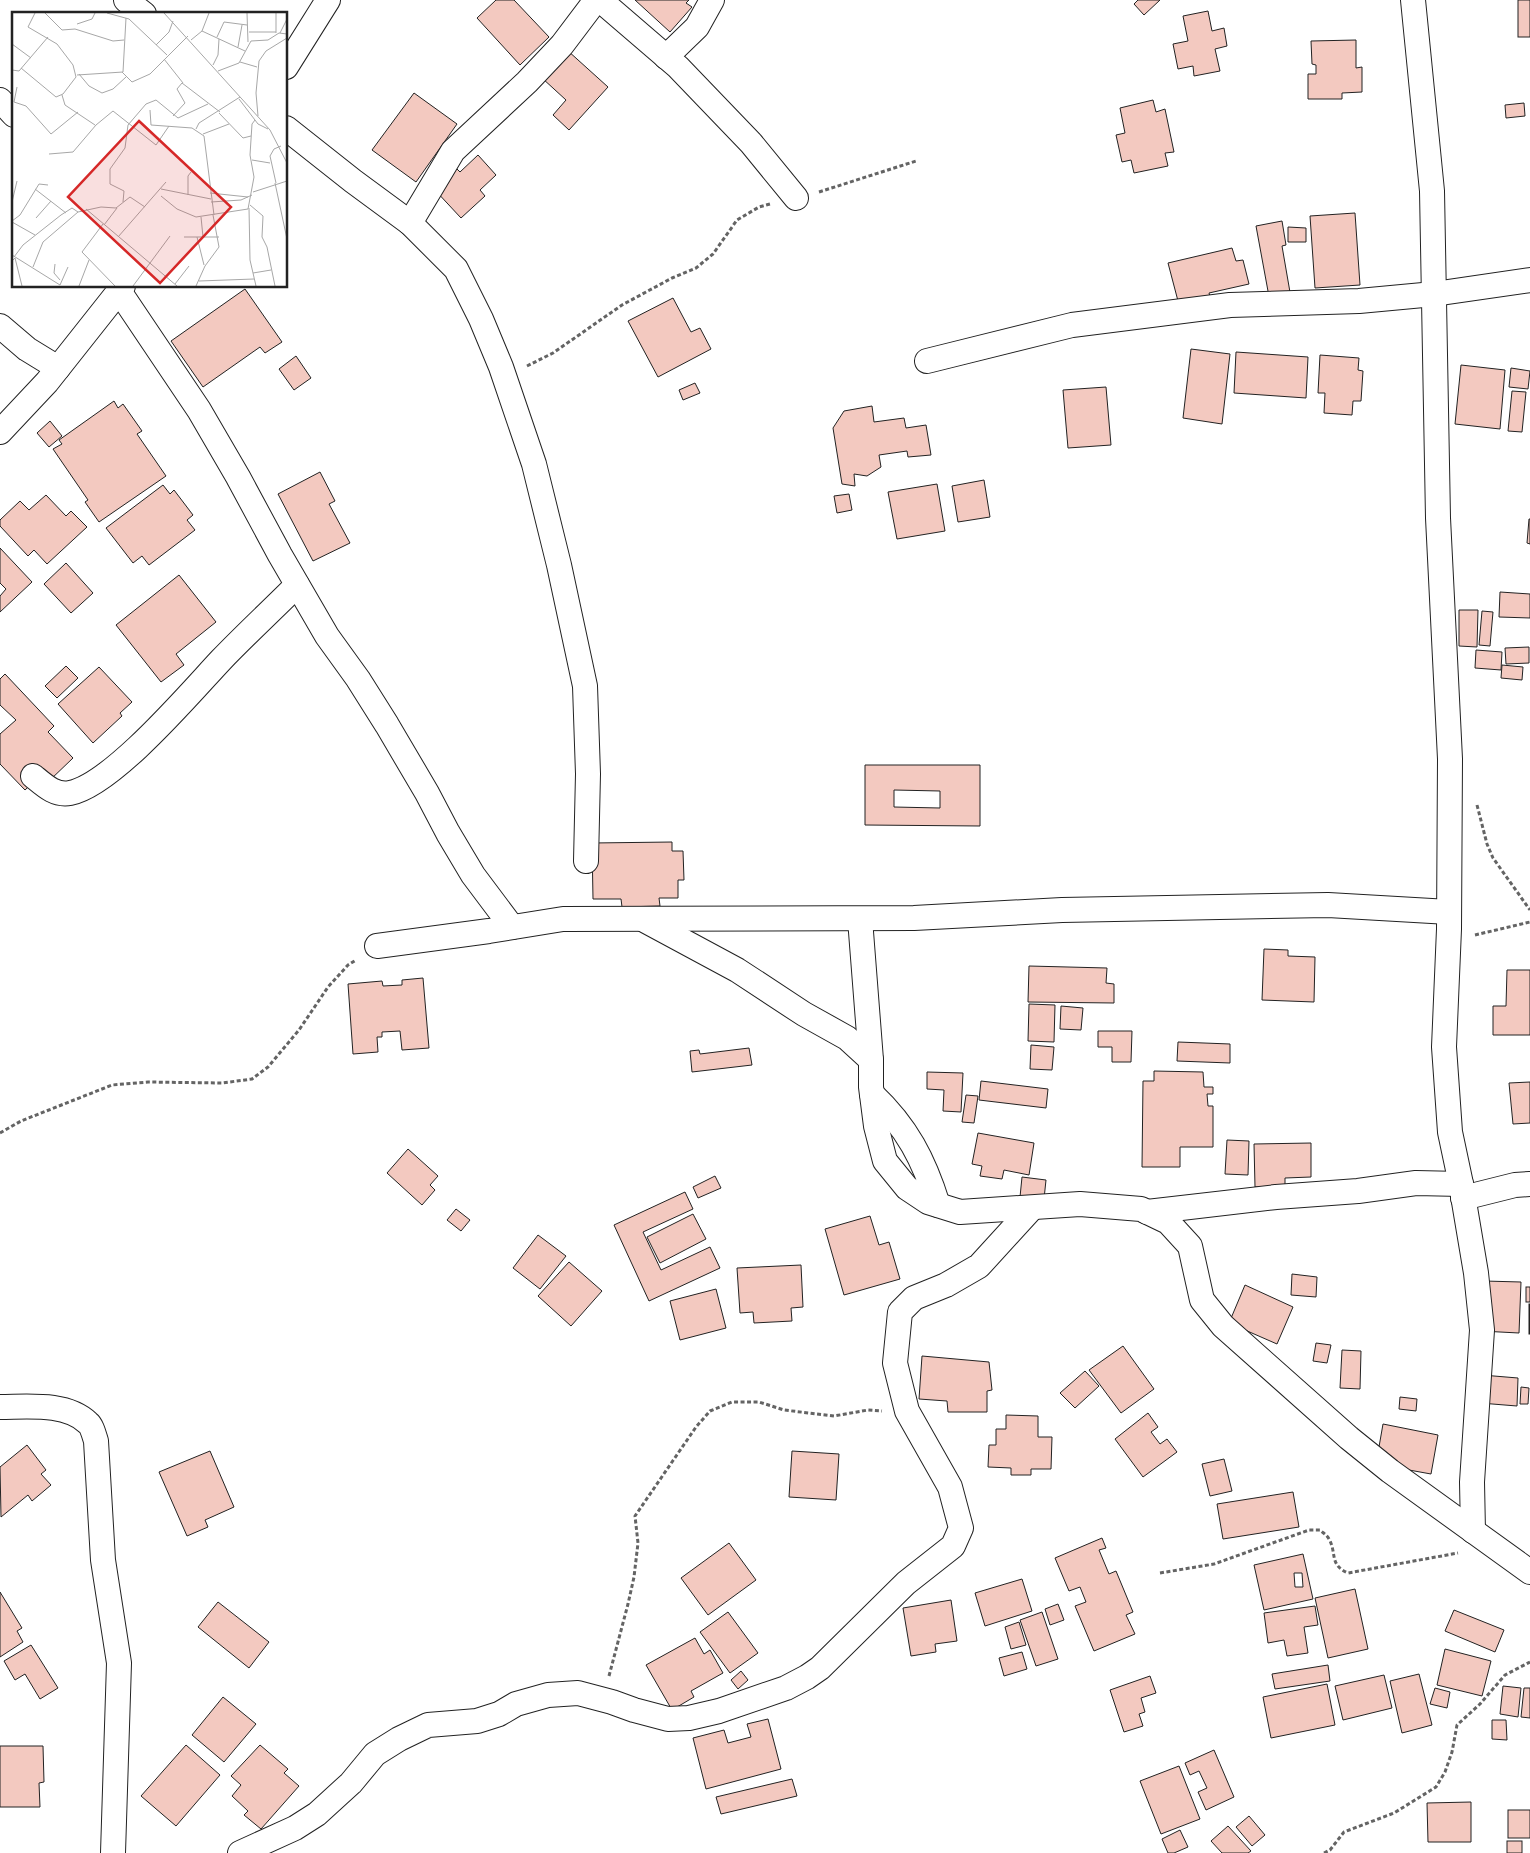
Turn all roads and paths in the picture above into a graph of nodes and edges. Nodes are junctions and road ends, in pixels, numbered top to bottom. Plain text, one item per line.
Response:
1 (126, 0) edge
2 (328, 0) edge
3 (596, 0) edge
4 (600, 0) edge
5 (712, 0) edge
6 (1413, 0) edge
7 (141, 12) edge
8 (666, 57) junction
9 (288, 64) edge
10 (0, 100) edge
11 (12, 113) edge
12 (288, 130) edge
13 (916, 161) dead end
14 (796, 198) junction
15 (410, 223) junction
16 (1530, 280) edge
17 (121, 289) edge
18 (1434, 294) junction
19 (0, 326) edge
20 (927, 361) dead end
21 (501, 367) junction
22 (58, 368) junction
23 (0, 432) edge
24 (297, 585) junction
25 (33, 776) dead end
26 (1475, 798) dead end
27 (586, 861) dead end
28 (1530, 910) edge
29 (1449, 912) junction
30 (860, 919) junction
31 (645, 920) junction
32 (1530, 922) edge
33 (512, 927) junction
34 (1448, 941) junction
35 (377, 946) joint
36 (871, 1060) junction
37 (872, 1094) junction
38 (0, 1133) edge
39 (1530, 1184) edge
40 (1462, 1191) junction
41 (938, 1205) junction
42 (1032, 1208) junction
43 (1147, 1212) junction
44 (0, 1406) edge
45 (907, 1411) junction
46 (1473, 1531) junction
47 (1495, 1547) junction
48 (1530, 1572) edge
49 (1160, 1573) dead end
50 (1530, 1662) edge
51 (603, 1699) junction
52 (113, 1853) edge
53 (240, 1853) edge
54 (1324, 1853) edge

1 - 7 street
2 - 9 street
3 - 15 street
4 - 8 street
5 - 8 street
6 - 18 street
8 - 14 street
10 - 11 street
12 - 15 street
13 - 14 path
14 - 21 path
15 - 21 street
16 - 18 street
17 - 22 street
17 - 24 street
18 - 20 street
18 - 29 street
19 - 22 street
21 - 27 street
22 - 23 street
24 - 25 street
24 - 33 street
26 - 28 path
29 - 30 street
29 - 34 street
30 - 31 street
30 - 36 street
31 - 33 street
31 - 36 street
32 - 34 path
33 - 35 street
34 - 40 street
35 - 38 path
36 - 37 street
37 - 41 street
37 - 41 street
39 - 40 street
40 - 43 street
40 - 46 street
41 - 42 street
42 - 43 street
42 - 45 street
43 - 46 street
44 - 52 street
45 - 51 path
45 - 51 street
46 - 47 street
47 - 48 street
47 - 49 path
50 - 54 path
51 - 53 street

